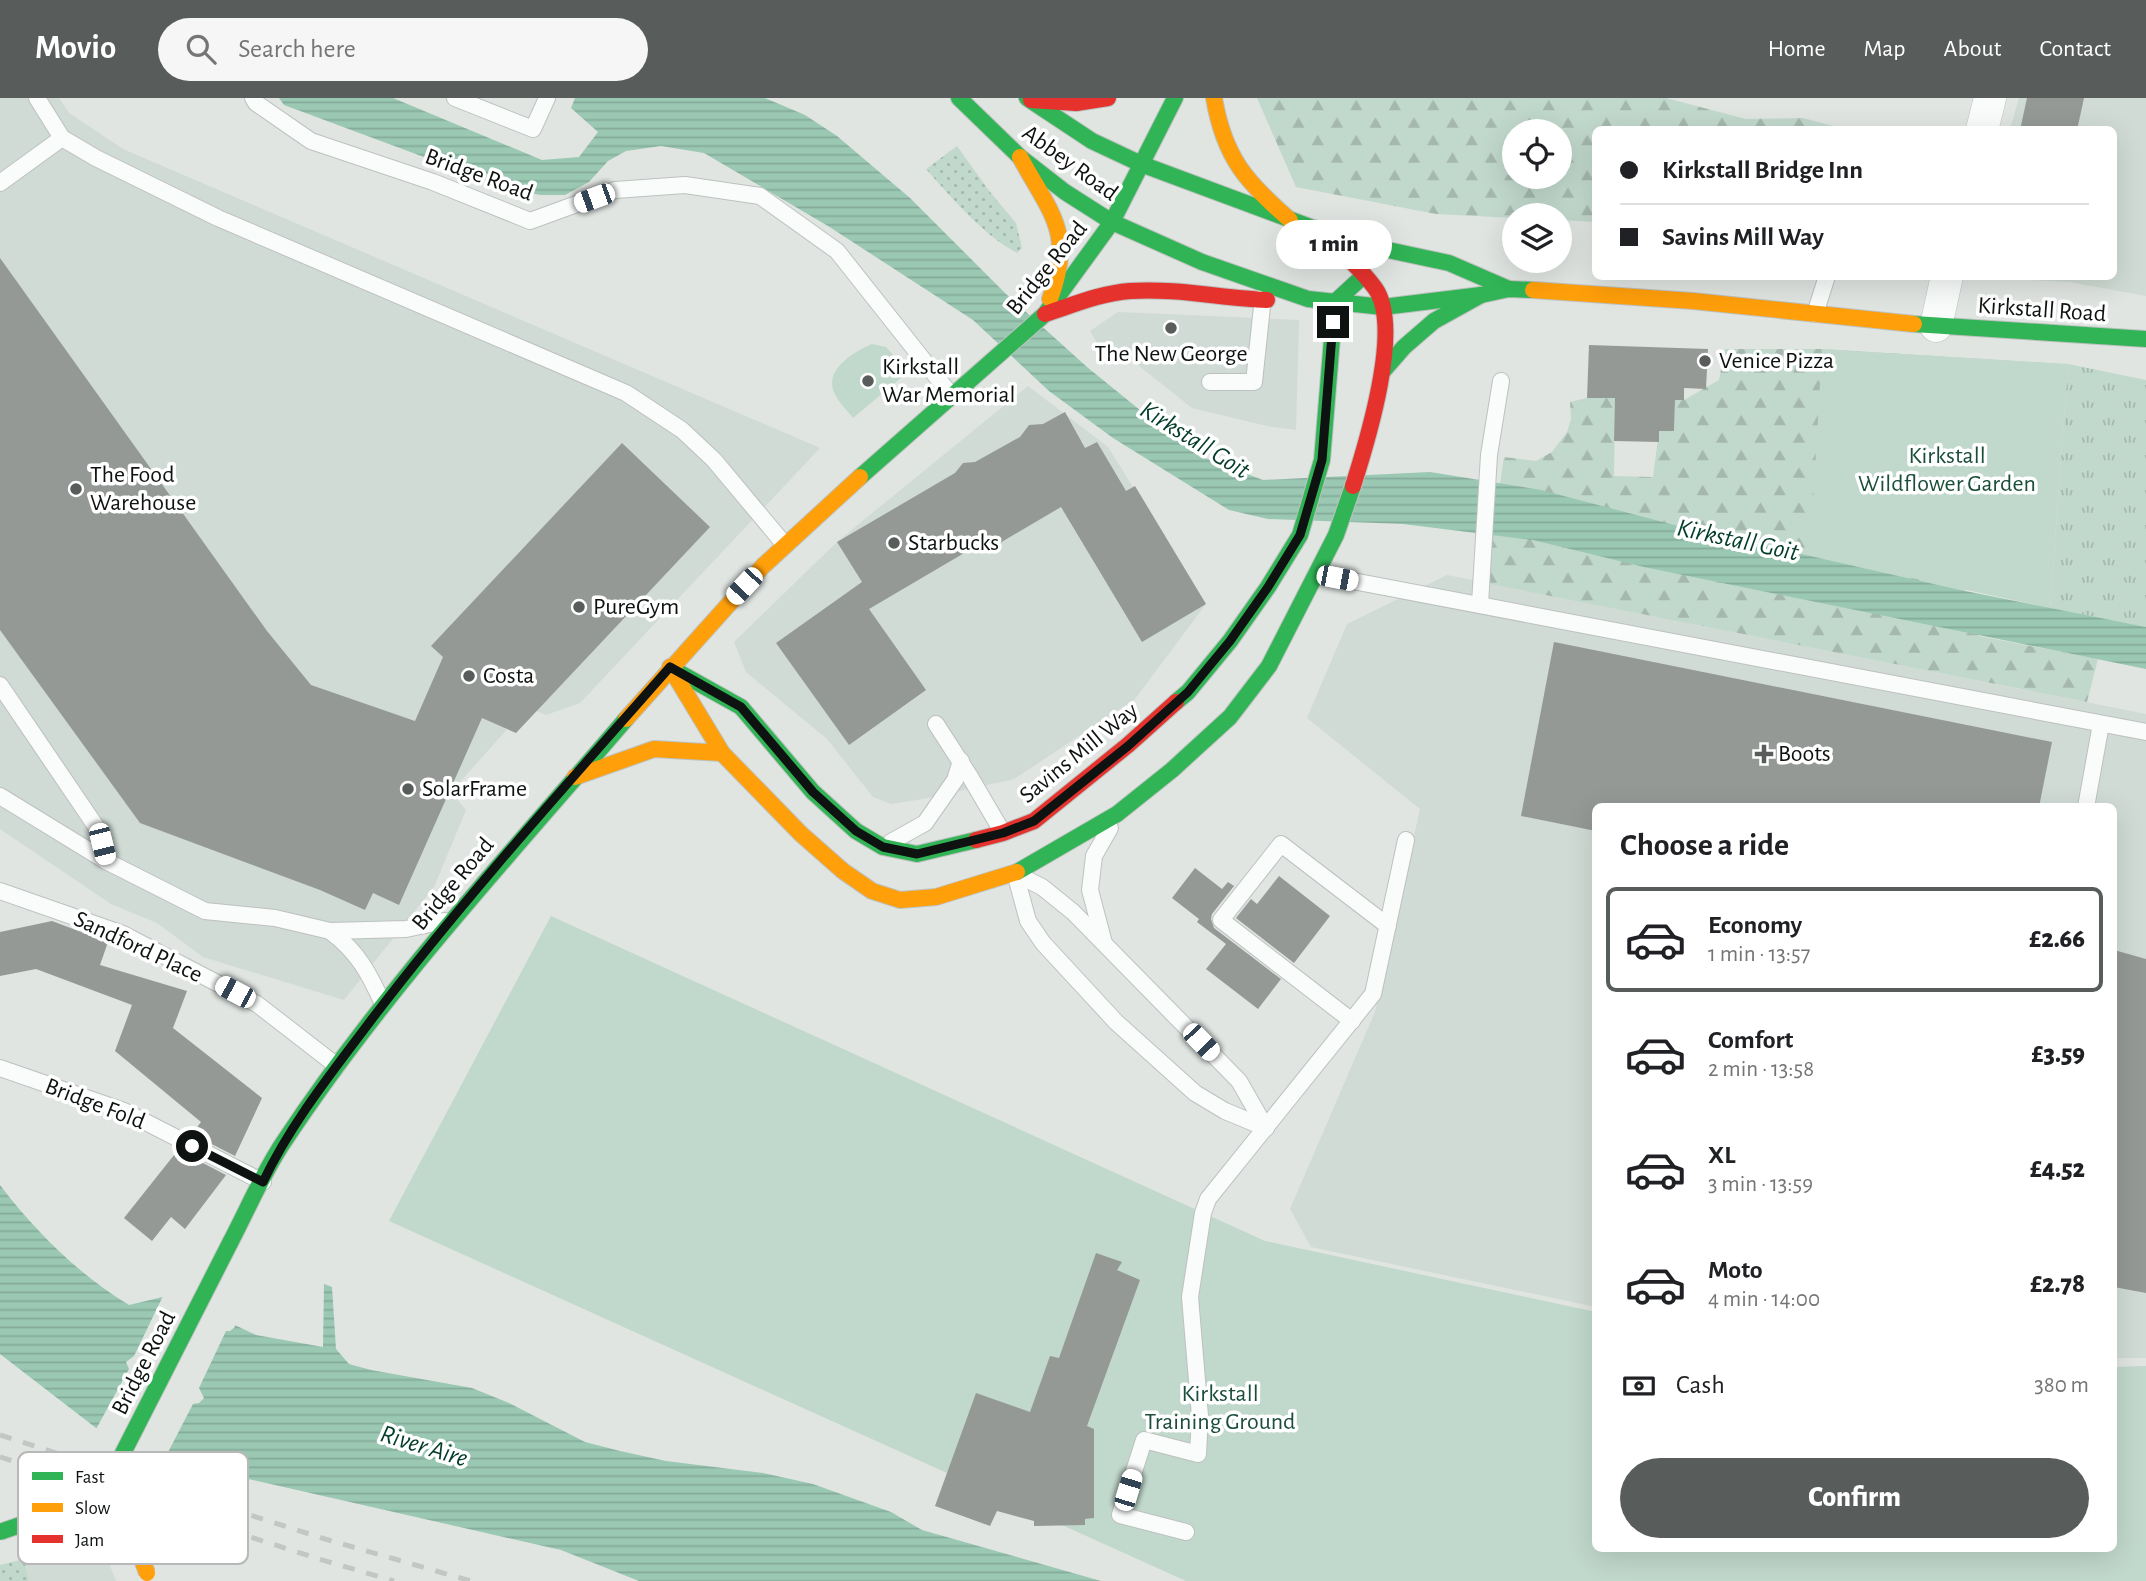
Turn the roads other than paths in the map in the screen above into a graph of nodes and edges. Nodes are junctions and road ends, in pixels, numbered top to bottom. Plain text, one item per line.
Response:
1 (37, 98) edge
2 (253, 98) edge
3 (455, 98) edge
4 (547, 98) edge
5 (960, 98) edge
6 (1108, 98) edge
7 (1175, 98) edge
8 (1214, 98) edge
9 (1990, 98) edge
10 (1028, 99) edge
11 (1983, 126) edge
12 (62, 138) junction
13 (1020, 157) junction
14 (1141, 164) junction
15 (0, 183) edge
16 (1290, 220) junction
17 (1112, 222) junction
18 (1313, 228) junction
19 (1449, 263) junction
20 (1376, 271) junction
21 (1827, 280) edge
22 (1946, 280) edge
23 (1509, 289) junction
24 (1264, 292) junction
25 (1482, 295) junction
26 (1312, 299) junction
27 (1335, 302) junction
28 (1383, 307) junction
29 (1045, 314) junction
30 (1815, 314) junction
31 (1333, 322) junction
32 (1936, 326) junction
33 (2146, 339) edge
34 (1383, 371) junction
35 (1501, 381) dead end
36 (1210, 382) dead end
37 (951, 396) junction
38 (785, 545) junction
39 (1316, 575) junction
40 (1480, 604) junction
41 (670, 667) junction
42 (0, 685) edge
43 (936, 724) dead end
44 (2102, 724) junction
45 (2146, 732) edge
46 (722, 753) junction
47 (961, 761) junction
48 (573, 778) junction
49 (0, 796) edge
50 (2087, 803) edge
51 (1118, 814) junction
52 (1406, 840) dead end
53 (883, 847) junction
54 (1009, 853) junction
55 (106, 861) junction
56 (0, 891) edge
57 (453, 920) junction
58 (1388, 926) junction
59 (330, 931) junction
60 (1104, 944) junction
61 (383, 1005) junction
62 (1352, 1021) junction
63 (337, 1066) junction
64 (0, 1068) edge
65 (1266, 1128) junction
66 (263, 1182) junction
67 (124, 1452) edge
68 (18, 1526) edge
69 (0, 1532) edge
70 (1186, 1532) dead end

1 - 12 lane
2 - 37 lane, Bridge Road
3 - 4 lane
5 - 13 main road, Abbey Road
6 - 10 main road
7 - 14 main road, Bridge Road
8 - 16 main road
9 - 11 street
10 - 14 main road, Abbey Road
12 - 15 lane
12 - 38 lane
13 - 17 main road, Abbey Road
13 - 29 main road
14 - 16 main road, Abbey Road
14 - 17 main road, Bridge Road
16 - 18 main road, Abbey Road
17 - 24 main road, Abbey Road
17 - 29 main road, Bridge Road
18 - 19 main road, Abbey Road
18 - 20 main road
19 - 20 main road
19 - 23 main road
20 - 27 main road
20 - 28 main road
21 - 30 lane
22 - 32 street
23 - 25 main road
23 - 30 main road, Kirkstall Road
24 - 26 main road
24 - 29 main road
24 - 36 lane
25 - 28 main road
25 - 34 main road, Savins Mill Way
26 - 27 main road
26 - 31 main road
27 - 28 main road
27 - 31 main road, Savins Mill Way
28 - 34 main road
29 - 37 main road, Bridge Road
30 - 32 main road, Kirkstall Road
31 - 54 main road, Savins Mill Way
32 - 33 main road, Kirkstall Road
34 - 39 main road, Savins Mill Way
35 - 40 lane
37 - 38 main road, Bridge Road
38 - 41 main road, Bridge Road
39 - 40 lane
39 - 51 main road, Savins Mill Way
40 - 44 lane
41 - 46 main road, Savins Mill Way
41 - 48 main road, Bridge Road
41 - 53 main road, Savins Mill Way
42 - 55 lane
43 - 47 lane
44 - 45 lane
44 - 50 lane
46 - 48 main road
46 - 54 main road, Savins Mill Way
47 - 53 lane
47 - 54 lane
48 - 57 main road, Bridge Road
49 - 55 lane
51 - 54 main road, Savins Mill Way
51 - 60 lane
52 - 58 lane
53 - 54 main road, Savins Mill Way
54 - 60 lane
54 - 65 lane
55 - 59 lane
56 - 63 lane, Sandford Place
57 - 59 lane
57 - 61 main road, Bridge Road
58 - 62 lane
58 - 62 lane
59 - 61 lane
60 - 65 lane
61 - 63 main road, Bridge Road
62 - 65 lane
63 - 66 main road, Bridge Road
64 - 66 lane, Bridge Fold
65 - 70 lane
66 - 67 main road, Bridge Road, bridge
68 - 69 main road, bridge

